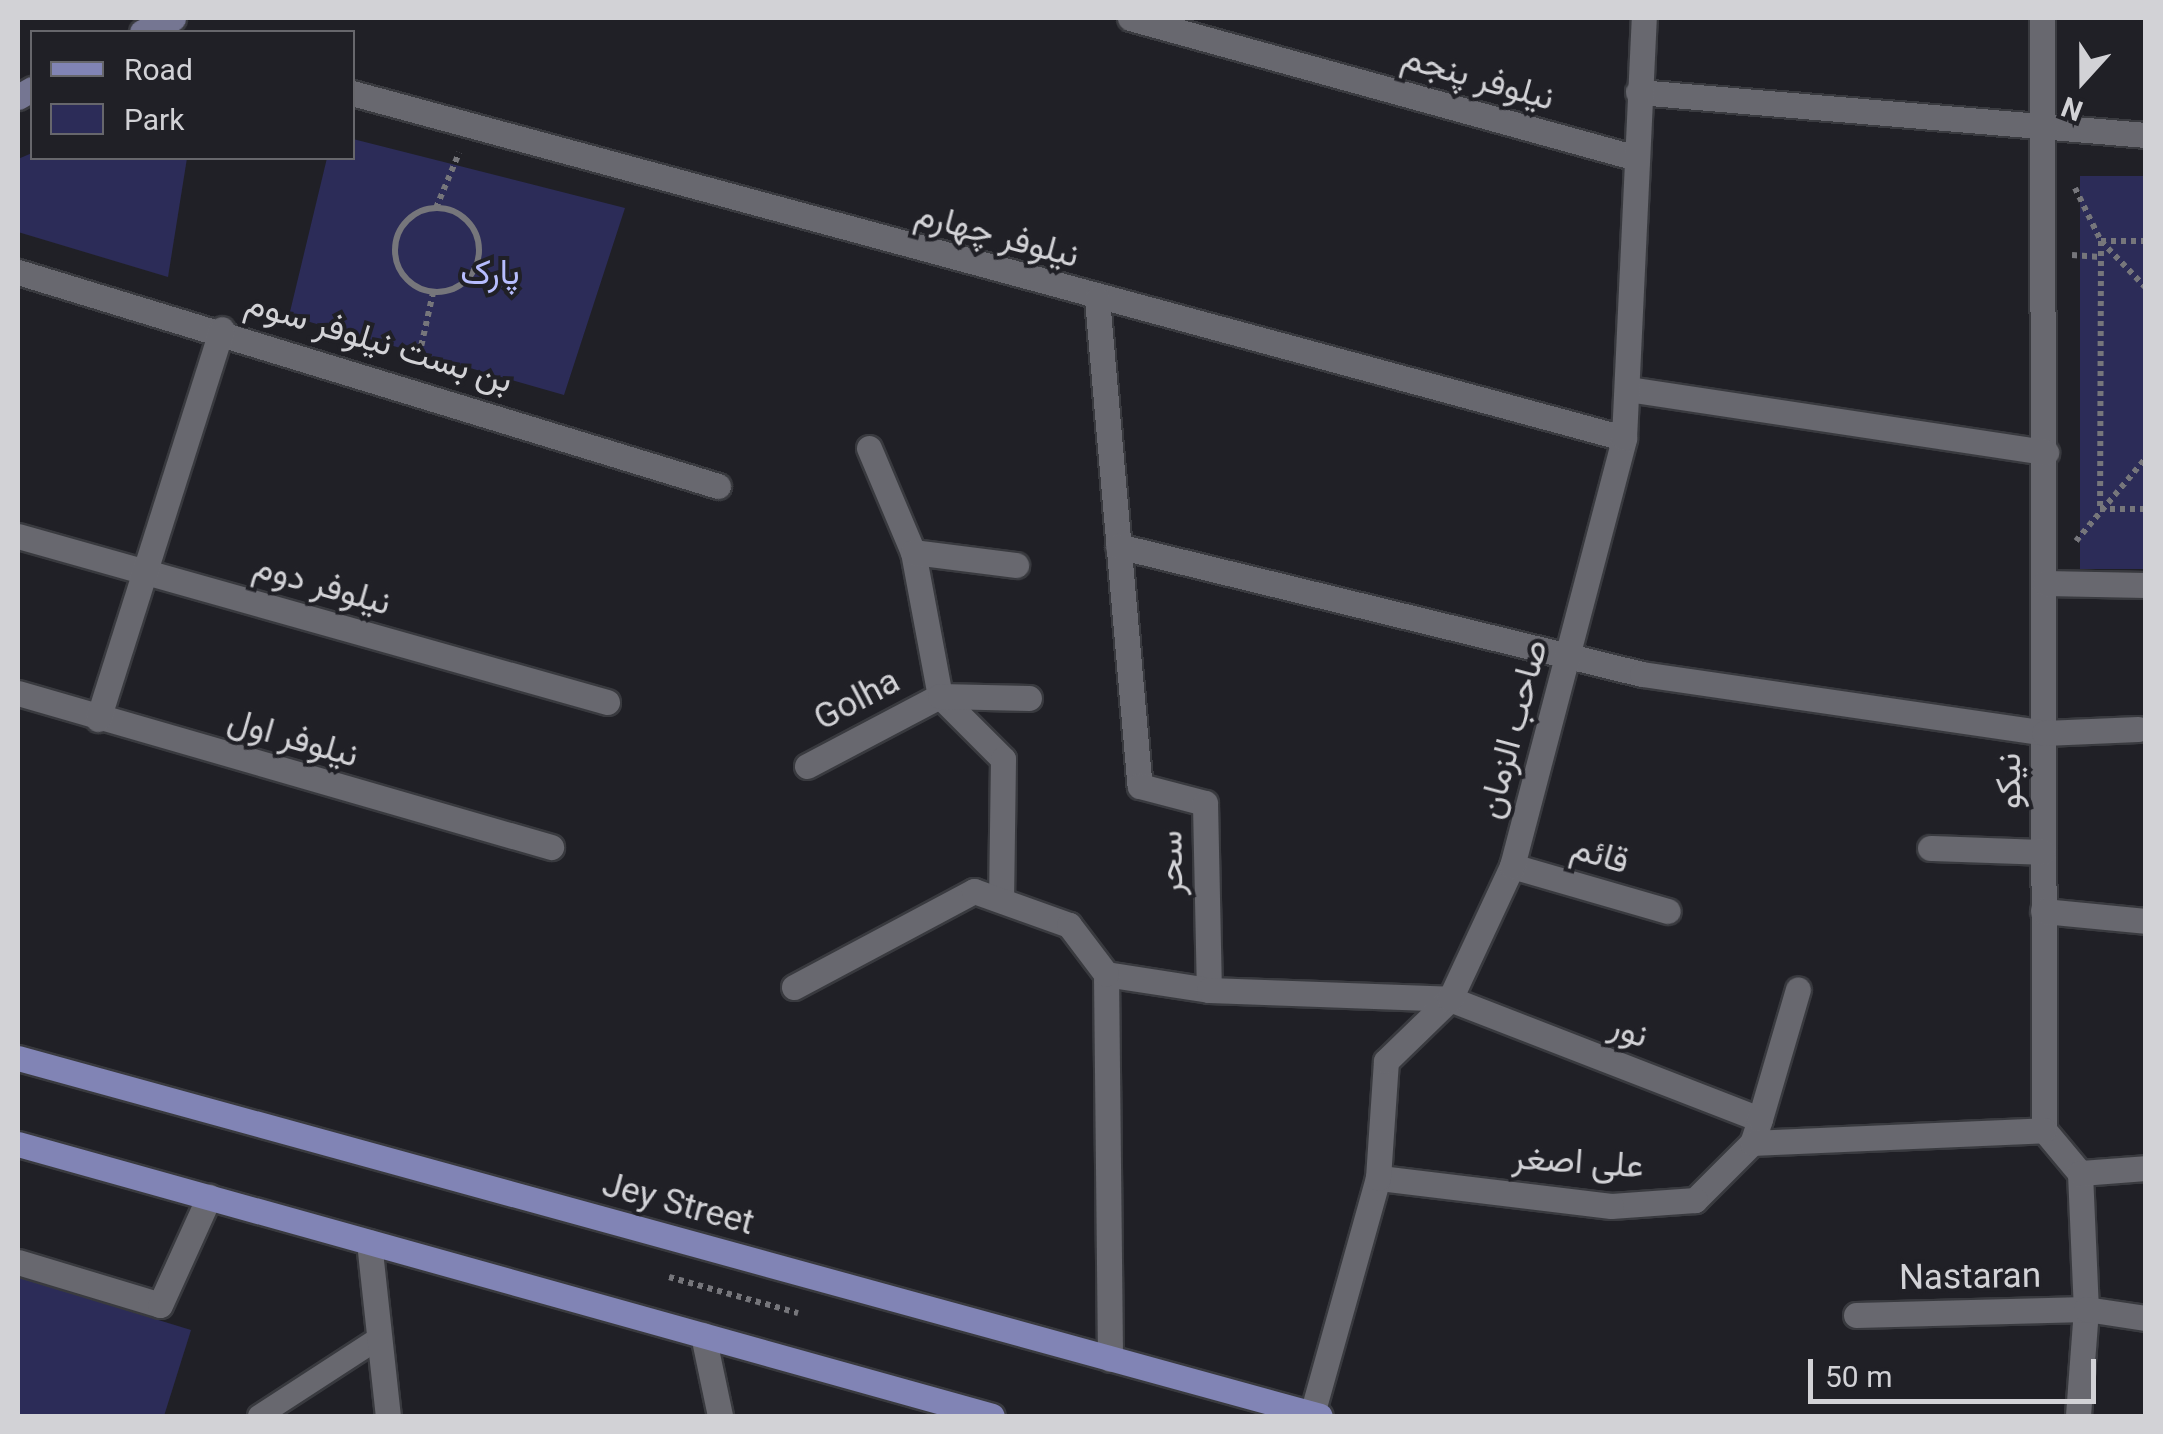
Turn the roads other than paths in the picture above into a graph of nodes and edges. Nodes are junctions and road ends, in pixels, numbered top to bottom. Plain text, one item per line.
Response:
1 (173, 18) edge
2 (1130, 18) edge
3 (1644, 18) edge
4 (2042, 18) edge
5 (146, 30) edge
6 (1638, 92) junction
7 (355, 94) edge
8 (2047, 133) junction
9 (2146, 136) edge
10 (1633, 157) junction
11 (18, 272) edge
12 (1096, 299) junction
13 (222, 330) junction
14 (1628, 389) junction
15 (1624, 438) junction
16 (869, 448) dead end
17 (2046, 452) junction
18 (718, 486) dead end
19 (18, 536) edge
20 (1118, 546) junction
21 (913, 552) junction
22 (1016, 565) dead end
23 (147, 572) junction
24 (2045, 583) junction
25 (2146, 585) edge
26 (1570, 658) junction
27 (18, 693) edge
28 (940, 696) junction
29 (1029, 698) dead end
30 (606, 702) dead end
31 (98, 719) junction
32 (2138, 729) dead end
33 (2044, 733) junction
34 (806, 766) dead end
35 (552, 847) dead end
36 (1930, 848) dead end
37 (2044, 852) junction
38 (1512, 866) junction
39 (1001, 900) junction
40 (1668, 912) dead end
41 (2043, 912) junction
42 (2146, 921) edge
43 (1106, 974) junction
44 (794, 986) dead end
45 (1798, 988) dead end
46 (1208, 990) junction
47 (1450, 998) junction
48 (18, 1058) edge
49 (2044, 1130) junction
50 (1756, 1131) junction
51 (18, 1144) edge
52 (2146, 1168) edge
53 (2080, 1174) junction
54 (1378, 1178) junction
55 (208, 1197) junction
56 (369, 1242) junction
57 (18, 1262) edge
58 (2086, 1310) junction
59 (1856, 1316) dead end
60 (2146, 1318) edge
61 (704, 1335) junction
62 (376, 1340) junction
63 (1110, 1359) junction
64 (1316, 1415) edge
65 (259, 1416) edge
66 (388, 1416) edge
67 (720, 1416) edge
68 (992, 1416) edge
69 (2078, 1416) edge

1 - 5 main road
2 - 10 street, نیلوفر پنجم
3 - 6 street, صاحب الزمان
4 - 8 street
6 - 8 street
6 - 10 street, صاحب الزمان
7 - 12 street, نیلوفر چهارم
8 - 9 street
8 - 17 street, نیکو
10 - 14 street, صاحب الزمان
11 - 13 street, بن بست نیلوفر سوم
12 - 15 street, نیلوفر چهارم
12 - 20 street, سحر
13 - 18 street, بن بست نیلوفر سوم
13 - 23 street
14 - 15 street, صاحب الزمان
14 - 17 street
15 - 26 street, صاحب الزمان
16 - 21 street
17 - 24 street, نیکو
19 - 23 street, نیلوفر دوم
20 - 26 street
20 - 46 street, سحر
21 - 22 street
21 - 28 street
23 - 30 street, نیلوفر دوم
23 - 31 street
24 - 25 street
24 - 33 street, نیکو
26 - 33 street
26 - 38 street, صاحب الزمان
27 - 31 street, نیلوفر اول
28 - 29 street
28 - 34 street, Golha
28 - 39 street
31 - 35 street, نیلوفر اول
32 - 33 street
33 - 37 street, نیکو
36 - 37 street
37 - 41 street, نیکو
38 - 40 street, قائم
38 - 47 street, صاحب الزمان
39 - 43 street
39 - 44 street
41 - 42 street
41 - 49 street, نیکو
43 - 46 street
43 - 63 street
45 - 50 street
46 - 47 street, نور
47 - 50 street, نور
47 - 54 street, صاحب الزمان
48 - 63 main road, Jey Street
49 - 50 street
49 - 53 street
50 - 54 street, علی اصغر
51 - 55 main road
52 - 53 street
53 - 58 street
54 - 64 street, صاحب الزمان
55 - 56 main road
55 - 57 street
56 - 61 main road
56 - 62 street
58 - 59 street, Nastaran
58 - 60 street, Nastaran
58 - 69 street
61 - 67 street
61 - 68 main road
62 - 65 lane
62 - 66 street
63 - 64 main road, Jey Street

